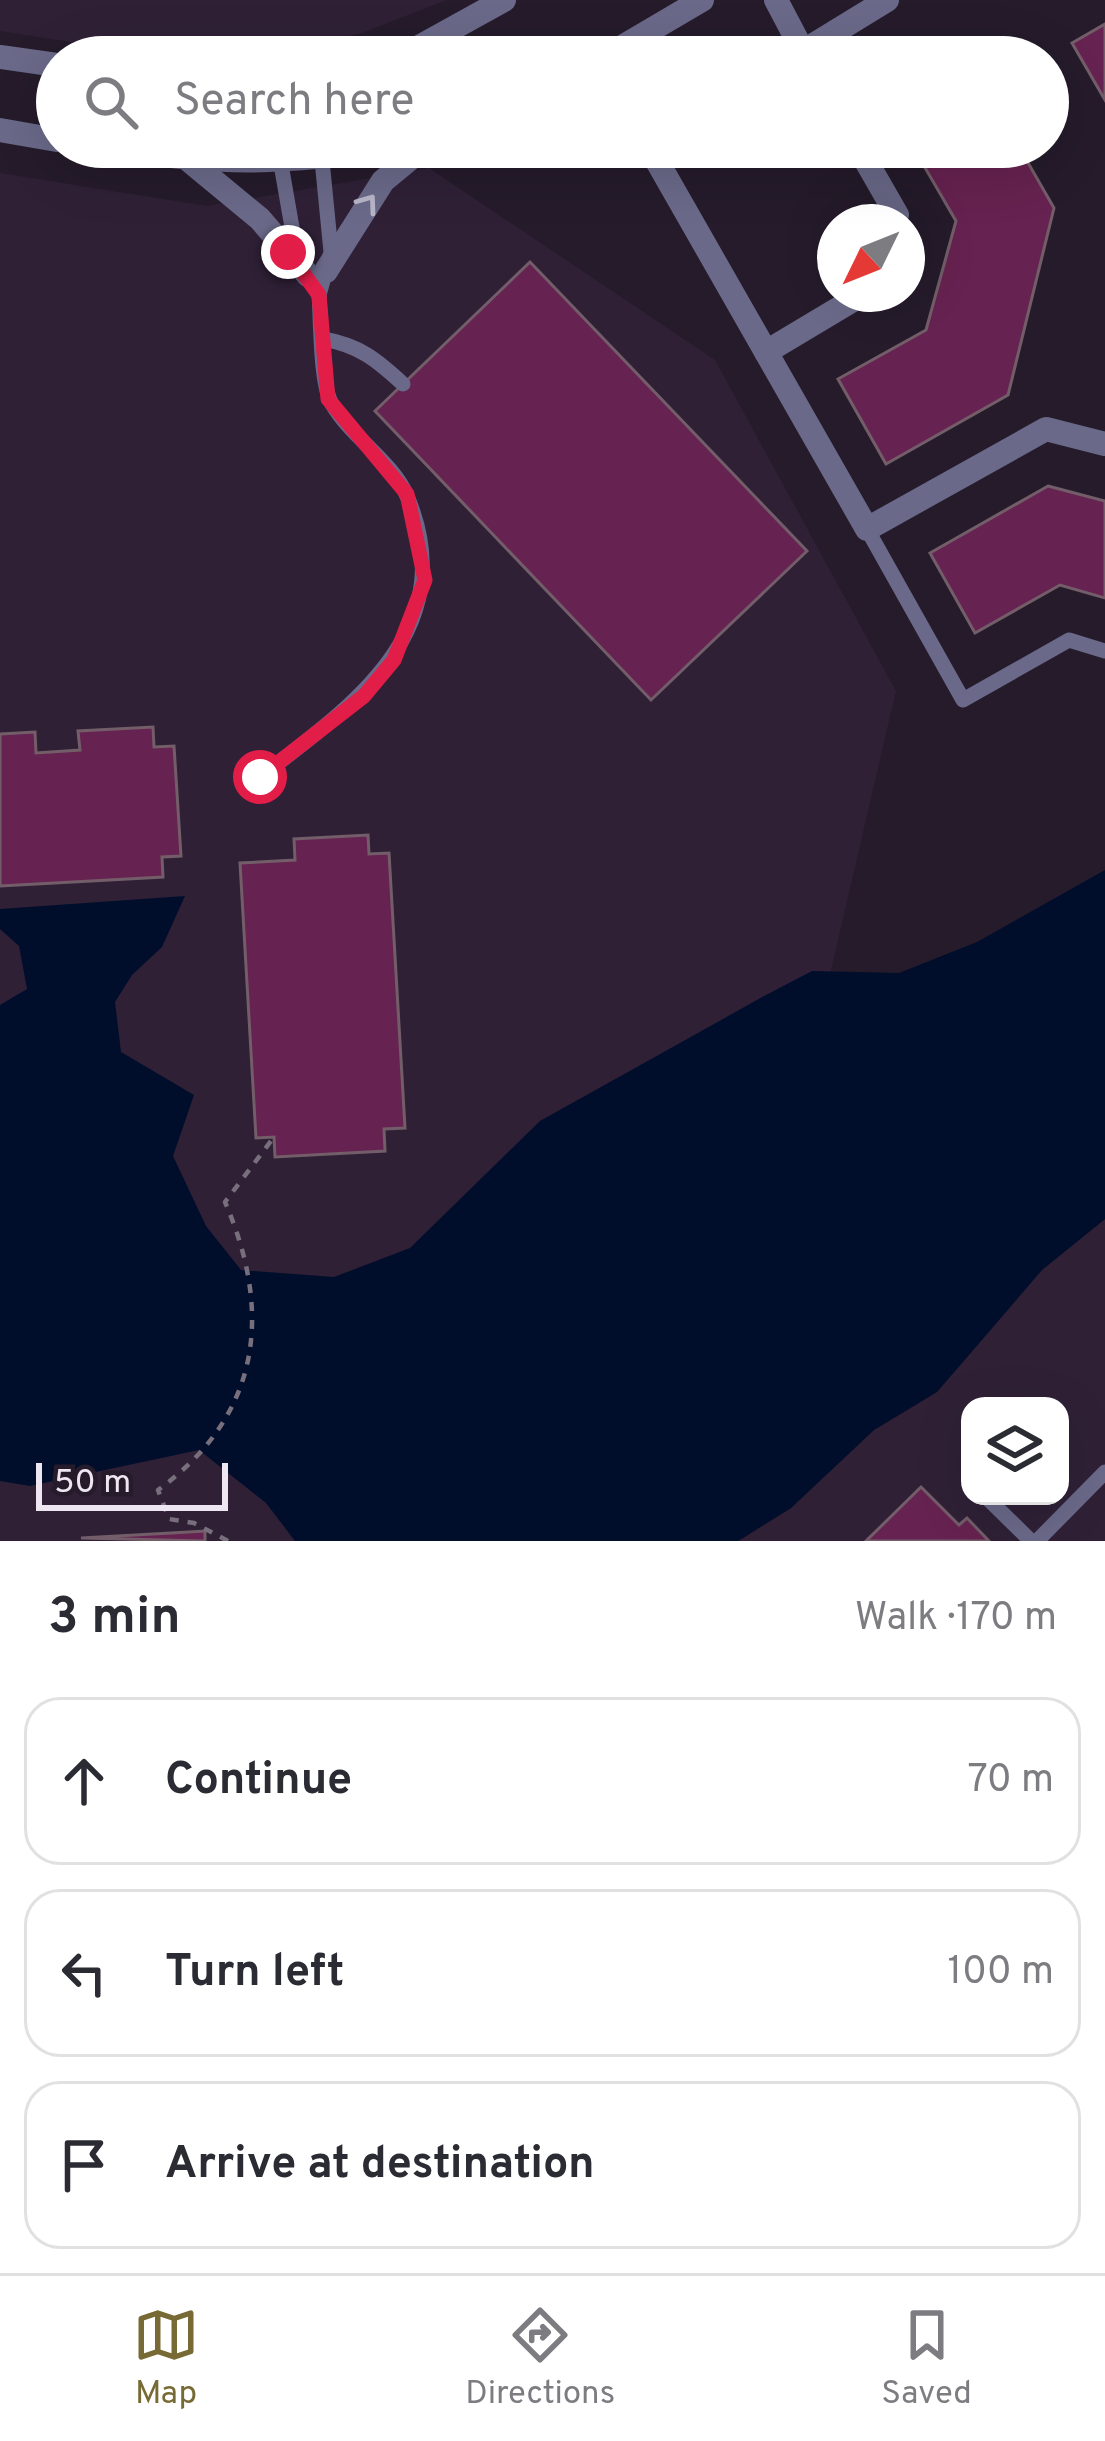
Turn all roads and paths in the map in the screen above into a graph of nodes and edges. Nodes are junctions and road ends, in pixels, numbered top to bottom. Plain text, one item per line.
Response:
1 (504, 0) edge
2 (702, 0) edge
3 (776, 0) edge
4 (887, 0) edge
5 (438, 36) edge
6 (641, 36) edge
7 (792, 36) edge
8 (831, 36) edge
9 (0, 58) edge
10 (36, 62) edge
11 (0, 130) edge
12 (36, 136) edge
13 (199, 168) edge
14 (281, 168) edge
15 (323, 168) edge
16 (399, 168) edge
17 (661, 168) edge
18 (870, 168) edge
19 (891, 204) edge
20 (317, 280) junction
21 (833, 312) edge
22 (323, 339) junction
23 (766, 352) junction
24 (403, 384) dead end
25 (1105, 444) edge
26 (867, 530) junction
27 (1105, 651) edge
28 (260, 777) dead end
29 (274, 1137) dead end
30 (1105, 1472) edge
31 (1069, 1496) edge
32 (998, 1505) edge
33 (1062, 1505) edge
34 (1044, 1538) edge
35 (228, 1541) edge

1 - 5 street
2 - 6 street
3 - 7 street
4 - 8 street
9 - 10 street
11 - 12 street
13 - 20 street
14 - 20 lane
15 - 20 lane
20 -> 16 street
17 - 23 street
18 - 19 street
20 - 22 lane
21 - 23 street
22 - 24 lane
22 - 28 lane
23 - 26 street
25 - 26 street
26 - 27 lane
29 - 35 path
30 - 31 lane
32 - 34 lane
33 - 34 lane

